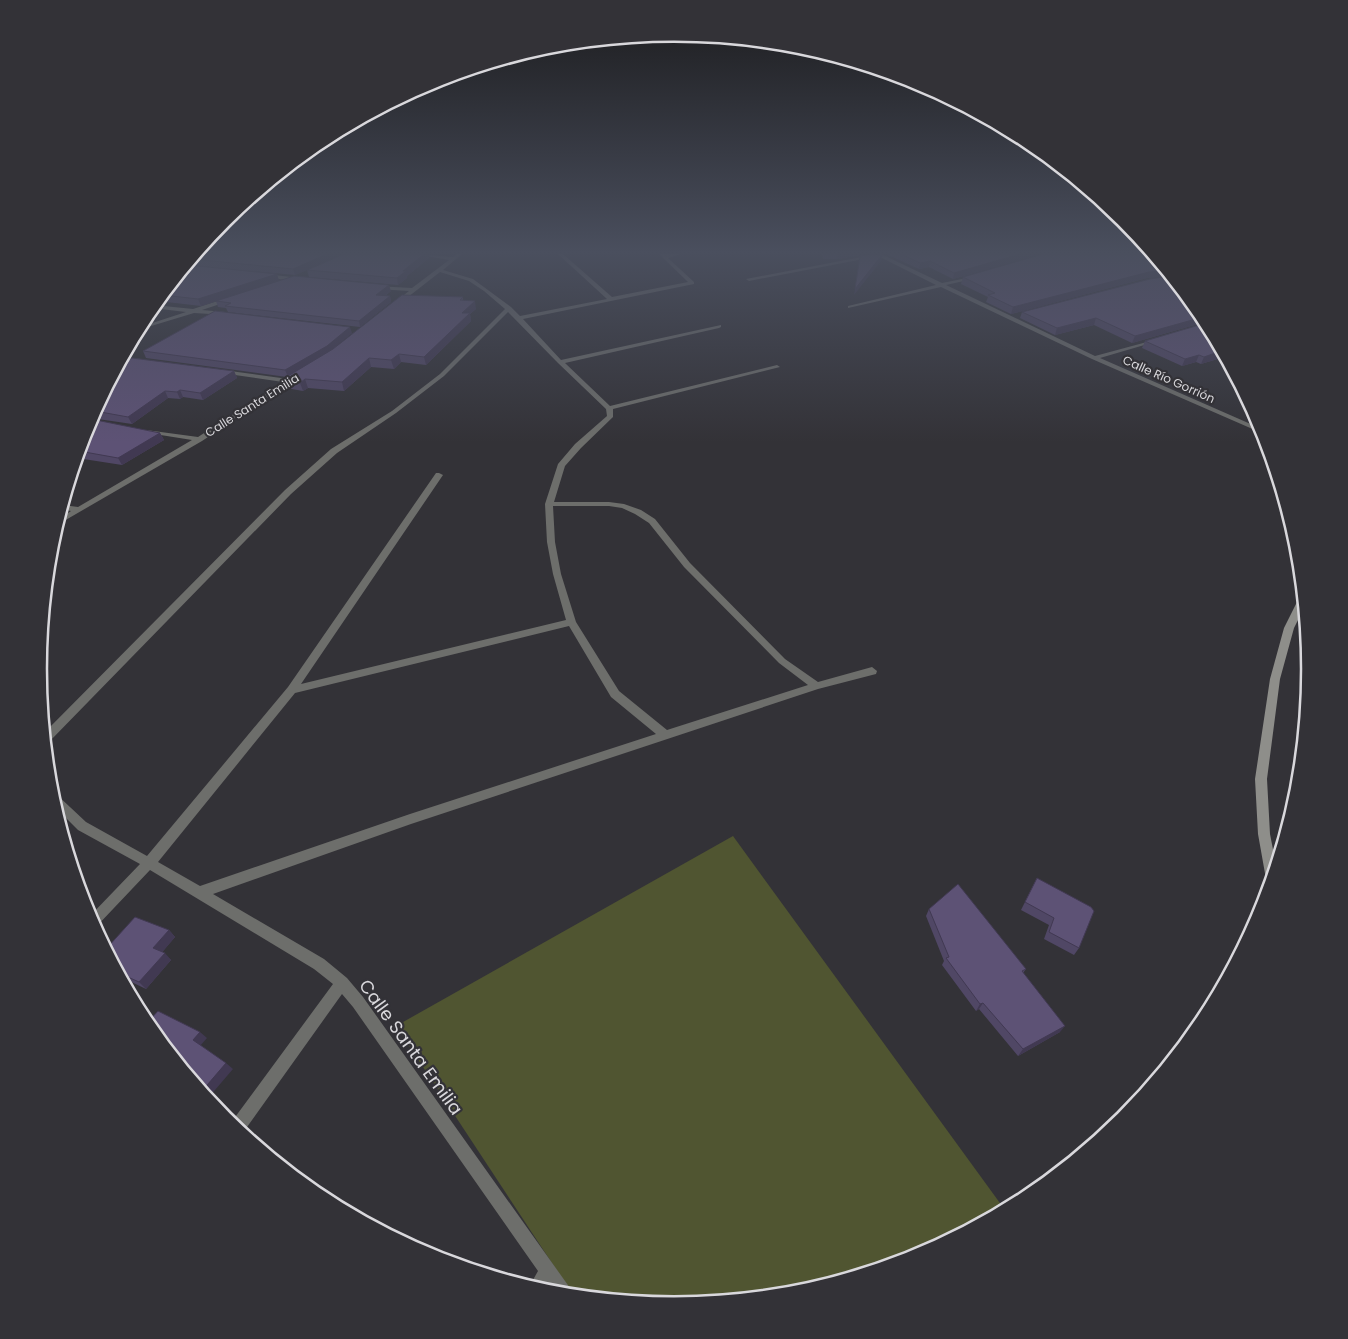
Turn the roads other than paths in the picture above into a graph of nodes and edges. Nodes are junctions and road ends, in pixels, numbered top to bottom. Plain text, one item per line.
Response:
1 (175, 316) edge
2 (501, 316) edge
3 (527, 316) edge
4 (1004, 316) edge
5 (1015, 316) edge
6 (519, 318) joint
7 (1007, 318) junction
8 (150, 325) edge
9 (719, 326) dead end
10 (1160, 339) edge
11 (1094, 358) junction
12 (129, 360) edge
13 (560, 362) junction
14 (152, 363) edge
15 (778, 368) dead end
16 (211, 370) edge
17 (303, 372) edge
18 (289, 380) junction
19 (609, 408) junction
20 (1252, 427) edge
21 (144, 430) edge
22 (199, 438) junction
23 (439, 475) dead end
24 (549, 504) junction
25 (68, 508) edge
26 (79, 510) junction
27 (65, 519) edge
28 (1298, 610) edge
29 (571, 622) junction
30 (872, 671) dead end
31 (816, 686) junction
32 (292, 690) junction
33 (50, 734) edge
34 (665, 735) junction
35 (62, 807) edge
36 (149, 863) junction
37 (1270, 866) edge
38 (198, 893) junction
39 (98, 916) edge
40 (342, 983) junction
41 (241, 1122) edge
42 (547, 1272) junction
43 (541, 1282) edge
44 (557, 1285) edge

1 - 8 street
2 - 33 street
3 - 6 street
4 - 7 street, Calle Río Gorrión
5 - 7 street
6 - 13 street
7 - 11 street, Calle Río Gorrión
9 - 13 street
10 - 11 street
11 - 20 street, Calle Río Gorrión
12 - 14 street
13 - 19 street
15 - 19 street
16 - 18 street
17 - 18 street, Calle Santa Emilia
18 - 22 street, Calle Santa Emilia
19 - 24 street
21 - 22 street
22 - 26 street, Calle Santa Emilia
23 - 32 street
24 - 29 street
24 - 31 street
25 - 26 street
26 - 27 street, Calle Santa Emilia
28 - 37 street
29 - 32 street
29 - 34 street
30 - 31 street
31 - 34 street
32 - 36 street
34 - 38 street
35 - 36 street, Calle Santa Emilia
36 - 38 street, Calle Santa Emilia
36 - 39 street
38 - 40 street, Calle Santa Emilia
40 - 41 street
40 - 42 street, Calle Santa Emilia
42 - 43 street
42 - 44 street, Calle Santa Emilia

